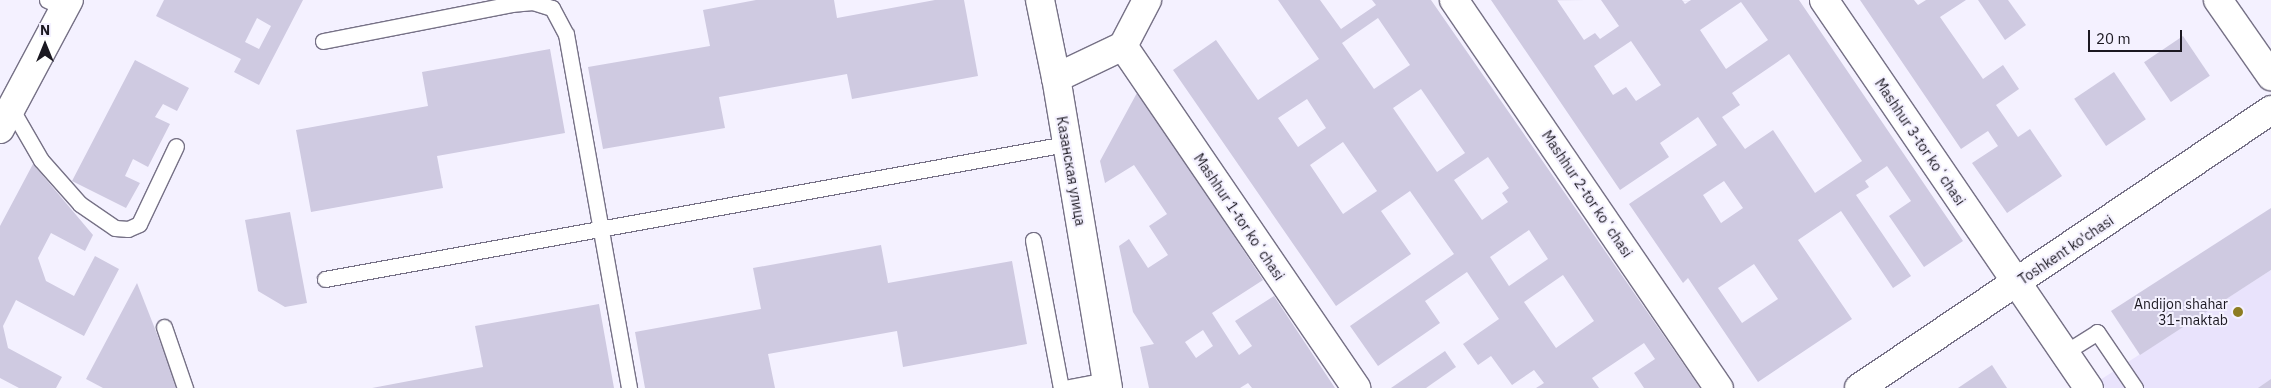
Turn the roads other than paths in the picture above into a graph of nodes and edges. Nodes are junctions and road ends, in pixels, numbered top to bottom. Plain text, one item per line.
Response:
1 (1040, 0) edge
2 (1147, 0) edge
3 (1454, 0) edge
4 (1824, 0) edge
5 (2218, 0) edge
6 (60, 3) edge
7 (323, 41) dead end
8 (1123, 46) junction
9 (2271, 76) edge
10 (1056, 78) junction
11 (2271, 110) edge
12 (6, 118) edge
13 (1066, 144) junction
14 (176, 146) dead end
15 (600, 226) junction
16 (1032, 240) dead end
17 (325, 280) dead end
18 (2017, 284) junction
19 (164, 328) dead end
20 (2064, 352) junction
21 (1107, 384) edge
22 (186, 388) edge
23 (629, 388) edge
24 (1063, 388) edge
25 (1356, 388) edge
26 (1719, 388) edge
27 (1860, 388) edge
28 (2089, 388) edge
29 (2136, 388) edge

1 - 10 street, Казанская улица
2 - 8 street
3 - 26 street, Mashhur 2-tor koʻchasi
4 - 18 street, Mashhur 3-tor koʻchasi
5 - 9 street
6 - 12 street
7 - 15 lane
8 - 10 street
8 - 25 street, Mashhur 1-tor koʻchasi
10 - 13 street, Казанская улица
11 - 18 street, Toshkent ko'chasi
12 - 14 lane
13 - 15 lane
13 - 21 street, Казанская улица
15 - 17 lane
15 - 23 lane
16 - 24 lane
18 - 20 street, Mashhur 3-tor koʻchasi
18 - 27 street, Toshkent ko'chasi
19 - 22 lane
20 - 28 street, Mashhur 3-tor koʻchasi
20 - 29 lane
21 - 24 lane

